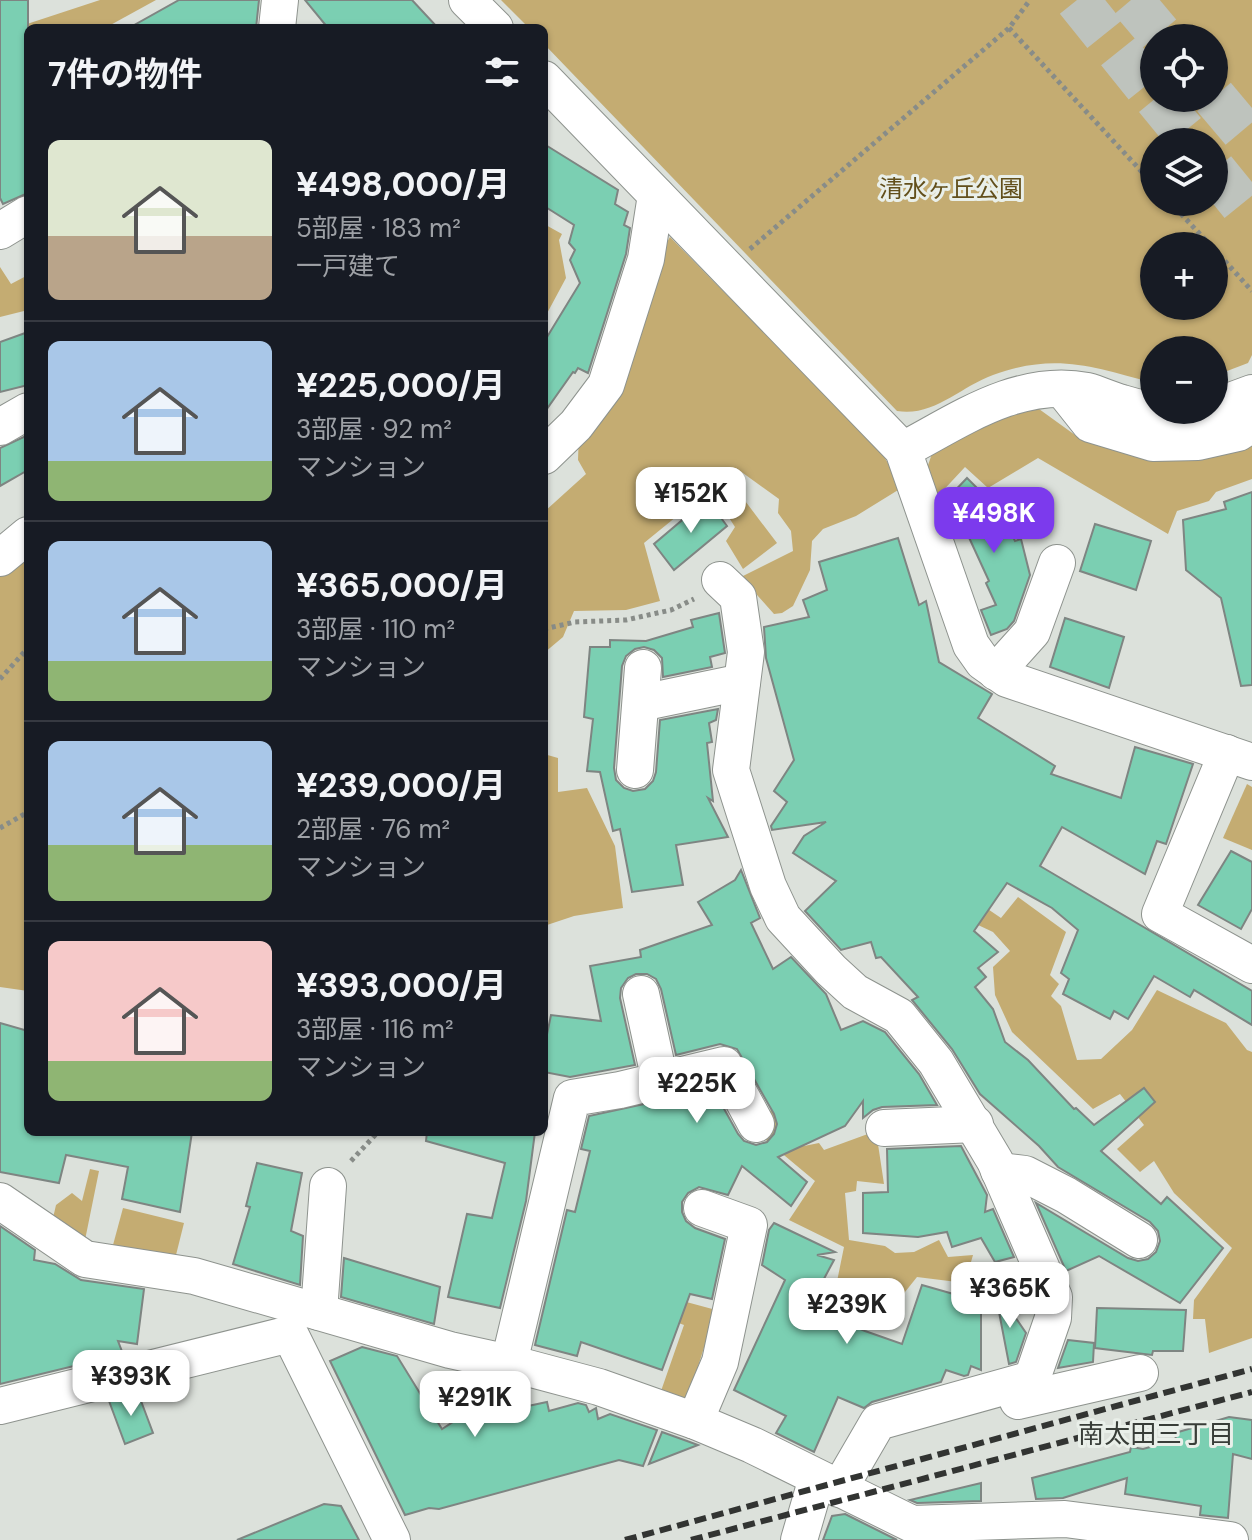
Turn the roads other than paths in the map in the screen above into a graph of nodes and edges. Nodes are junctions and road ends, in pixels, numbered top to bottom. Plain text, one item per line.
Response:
1 (280, 0) edge
2 (467, 0) edge
3 (277, 24) edge
4 (491, 24) edge
5 (548, 83) edge
6 (656, 195) junction
7 (24, 216) edge
8 (0, 231) edge
9 (1063, 390) junction
10 (1252, 393) edge
11 (1228, 402) edge
12 (1140, 408) edge
13 (24, 413) edge
14 (1252, 424) edge
15 (0, 427) edge
16 (903, 450) junction
17 (548, 452) edge
18 (24, 538) edge
19 (0, 558) edge
20 (1057, 563) dead end
21 (720, 580) road end
22 (996, 672) junction
23 (742, 682) junction
24 (1239, 758) edge
25 (635, 770) dead end
26 (1252, 965) edge
27 (641, 994) dead end
28 (660, 1081) junction
29 (756, 1124) dead end
30 (975, 1124) junction
31 (884, 1128) dead end
32 (999, 1171) junction
33 (328, 1186) road end
34 (0, 1201) edge
35 (702, 1208) dead end
36 (1139, 1240) dead end
37 (304, 1318) junction
38 (509, 1363) junction
39 (1140, 1373) dead end
40 (1015, 1384) junction
41 (0, 1406) edge
42 (695, 1421) junction
43 (828, 1484) junction
44 (1008, 1530) edge
45 (1097, 1532) edge
46 (392, 1540) edge
47 (799, 1540) edge
48 (1230, 1540) edge

1 - 3 street
2 - 4 street
5 - 6 street
6 - 16 street
6 - 17 street
7 - 8 street
9 - 12 street
9 - 14 street
9 - 16 street
10 - 11 street
13 - 15 street
16 - 22 street
18 - 19 street
20 - 22 street
21 - 23 street
22 - 24 street
23 - 25 street
23 - 30 street
24 - 26 street
27 - 28 street
28 - 29 street
28 - 38 street
30 - 31 street
30 - 32 street
32 - 36 street
32 - 40 street
33 - 37 street
34 - 37 street
35 - 42 street
37 - 38 street
37 - 41 street
37 - 46 street
38 - 42 street
39 - 40 street
40 - 43 street
42 - 43 street
43 - 44 street
43 - 47 street
44 - 45 street
45 - 48 street

